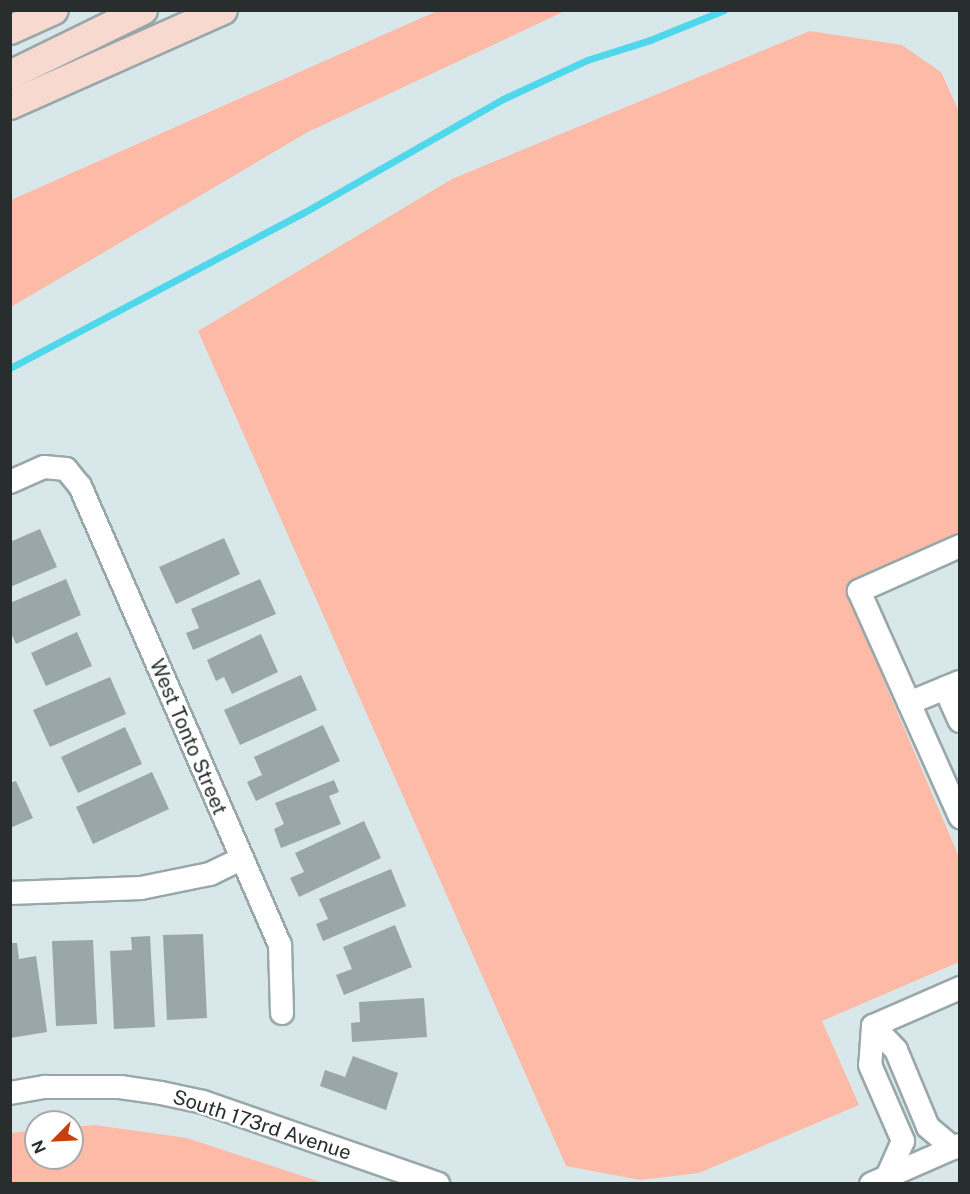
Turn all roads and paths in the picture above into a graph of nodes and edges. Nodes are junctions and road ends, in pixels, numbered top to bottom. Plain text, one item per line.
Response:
1 (54, 10) edge
2 (143, 10) edge
3 (223, 10) edge
4 (10, 30) edge
5 (10, 75) edge
6 (10, 105) edge
7 (10, 483) edge
8 (960, 546) edge
9 (952, 685) edge
10 (909, 704) junction
11 (960, 721) edge
12 (960, 817) edge
13 (241, 859) junction
14 (10, 893) edge
15 (960, 988) edge
16 (282, 1013) dead end
17 (873, 1026) junction
18 (10, 1093) edge
19 (956, 1146) edge
20 (879, 1180) edge
21 (438, 1184) edge

1 - 4 main road
2 - 5 main road
3 - 6 main road
7 - 13 street, West Tonto Street
8 - 10 street
9 - 10 street
9 - 11 street
10 - 12 street
13 - 14 street
13 - 16 street, West Tonto Street
15 - 17 street
17 - 19 street
17 - 20 street
18 - 21 street, South 173rd Avenue
19 - 20 street

